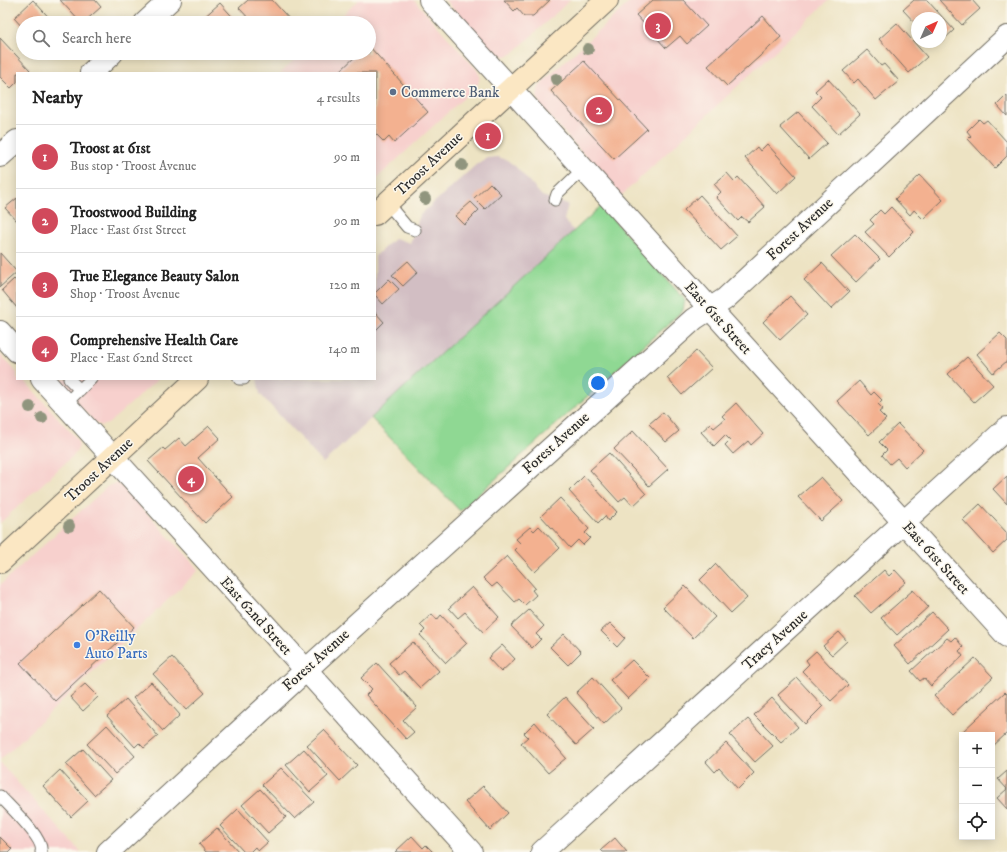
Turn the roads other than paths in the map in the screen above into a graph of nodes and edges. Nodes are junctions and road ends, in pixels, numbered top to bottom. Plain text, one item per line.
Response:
1 (170, 0) edge
2 (430, 0) edge
3 (607, 0) edge
4 (153, 16) edge
5 (1007, 37) edge
6 (104, 60) edge
7 (91, 72) edge
8 (510, 89) junction
9 (16, 142) edge
10 (0, 156) edge
11 (583, 170) junction
12 (555, 200) dead end
13 (381, 209) edge
14 (415, 230) dead end
15 (710, 308) junction
16 (44, 380) edge
17 (69, 380) edge
18 (90, 380) edge
19 (196, 380) edge
20 (72, 397) junction
21 (1007, 428) edge
22 (113, 457) junction
23 (904, 522) junction
24 (0, 562) edge
25 (1007, 636) edge
26 (305, 670) junction
27 (0, 796) edge
28 (41, 852) edge
29 (108, 852) edge
30 (471, 852) edge
31 (542, 852) edge

1 - 4 street
2 - 8 street, East 61st Street
3 - 8 main road, Troost Avenue
5 - 15 street, Forest Avenue
6 - 7 street
8 - 11 street, East 61st Street
8 - 13 main road, Troost Avenue
9 - 10 street
11 - 12 lane
11 - 15 street, East 61st Street
13 - 14 lane
15 - 23 street, East 61st Street
15 - 26 street, Forest Avenue
16 - 20 street, East 62nd Street
17 - 20 lane
18 - 20 lane
19 - 22 main road, Troost Avenue
20 - 22 street, East 62nd Street
21 - 23 street, Tracy Avenue
22 - 24 main road, Troost Avenue
22 - 26 street, East 62nd Street
23 - 25 street, East 61st Street
23 - 31 street, Tracy Avenue
26 - 29 street, Forest Avenue
26 - 30 street, East 62nd Street
27 - 28 lane

